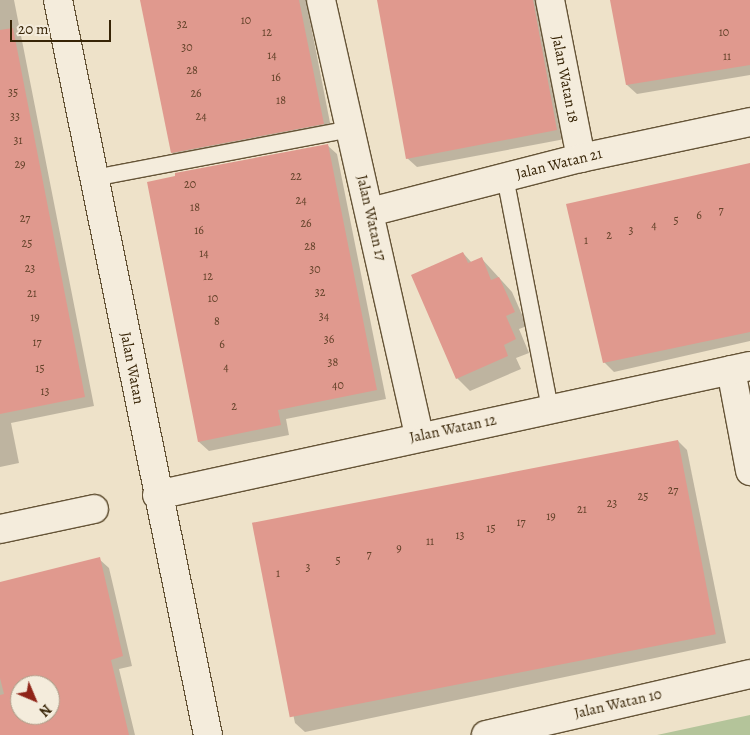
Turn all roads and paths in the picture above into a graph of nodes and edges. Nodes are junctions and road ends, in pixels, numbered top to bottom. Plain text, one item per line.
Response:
1 (58, 0) edge
2 (321, 0) edge
3 (550, 0) edge
4 (750, 122) edge
5 (351, 129) junction
6 (581, 158) junction
7 (505, 177) junction
8 (94, 178) junction
9 (370, 212) junction
10 (741, 368) edge
11 (550, 408) junction
12 (418, 436) junction
13 (750, 471) edge
14 (157, 495) junction
15 (94, 509) dead end
16 (0, 529) edge
17 (750, 674) edge
18 (208, 735) edge
19 (486, 735) edge

1 - 8 street, Jalan Watan
2 - 5 street, Jalan Watan 17
3 - 6 street, Jalan Watan 18
4 - 6 street, Jalan Watan 21
5 - 8 lane
5 - 9 street, Jalan Watan 17
6 - 7 street, Jalan Watan 21
7 - 9 street, Jalan Watan 21
7 - 11 lane
8 - 14 street, Jalan Watan
9 - 12 street, Jalan Watan 17
10 - 11 street, Jalan Watan 12
10 - 13 street
11 - 12 street, Jalan Watan 12
12 - 14 street, Jalan Watan 12
14 - 18 street, Jalan Watan
15 - 16 street
17 - 19 street, Jalan Watan 10

